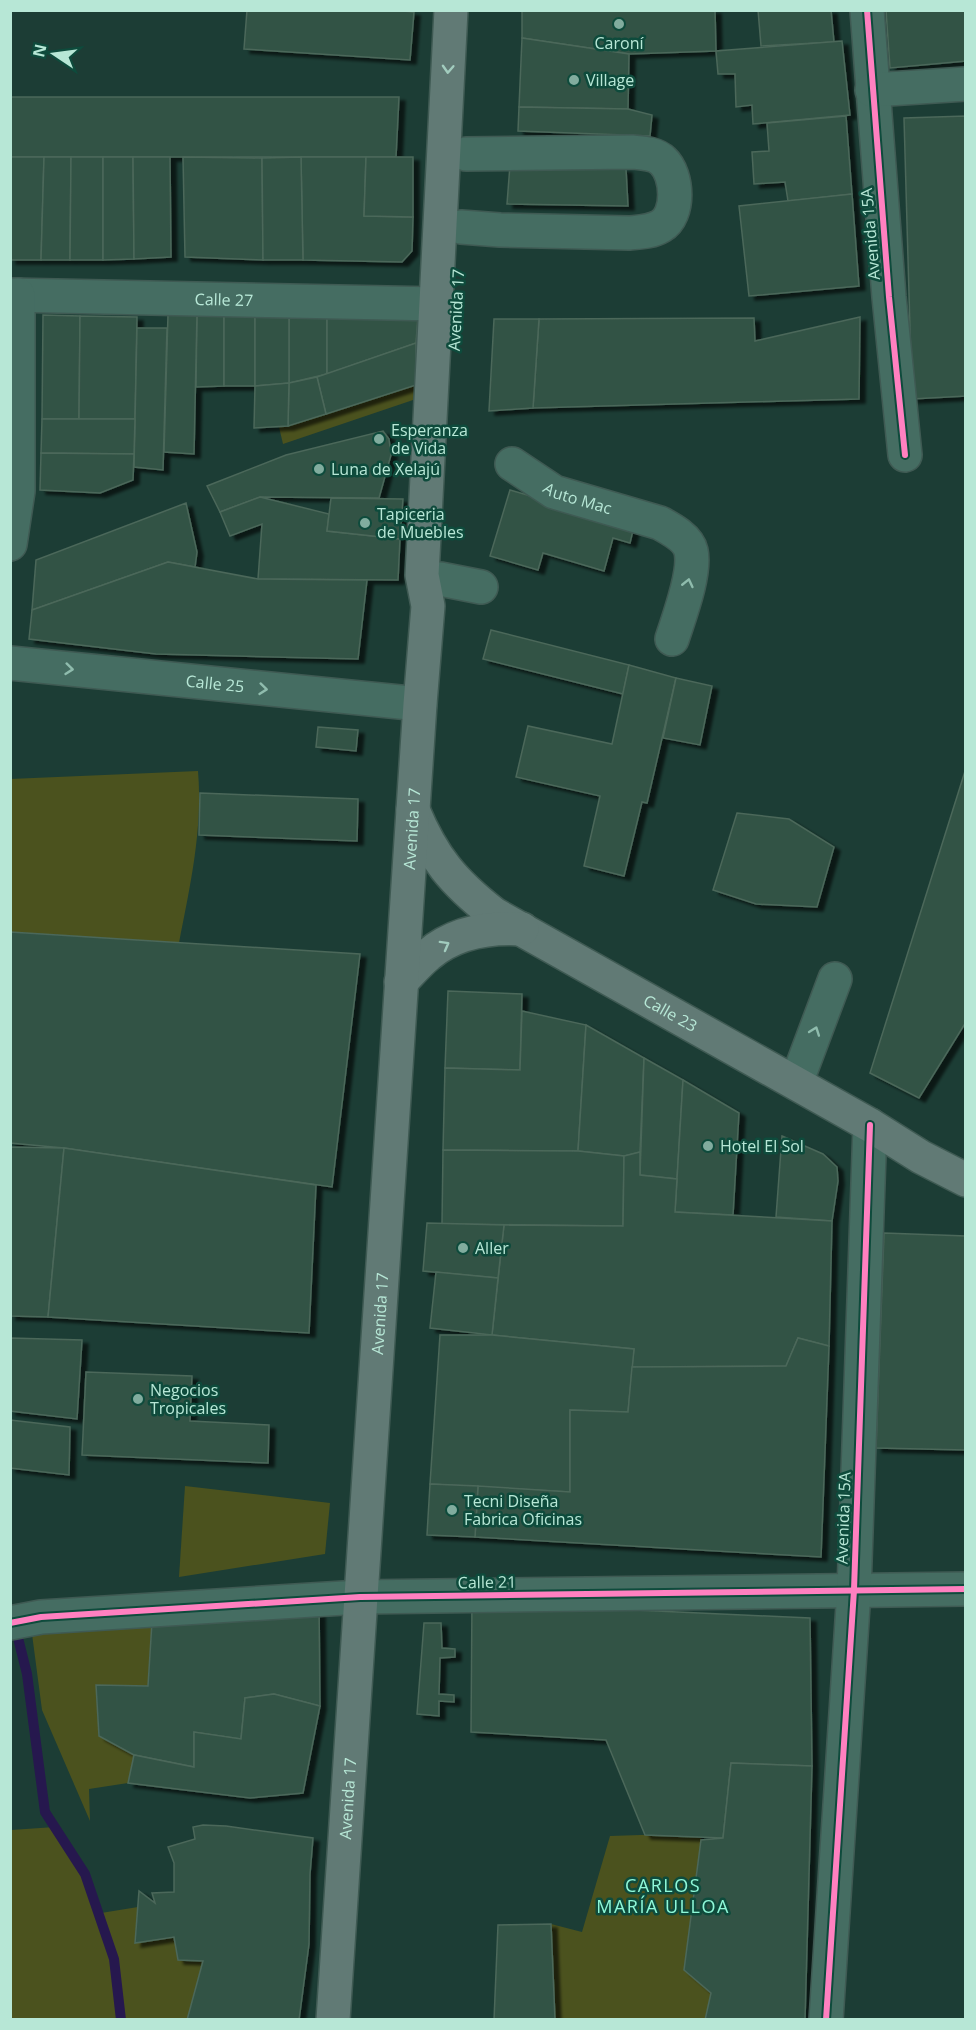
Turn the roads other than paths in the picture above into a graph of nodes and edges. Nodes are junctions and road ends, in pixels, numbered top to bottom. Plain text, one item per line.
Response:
1 (451, 10) edge
2 (474, 10) edge
3 (867, 10) edge
4 (966, 84) edge
5 (872, 90) junction
6 (466, 154) junction
7 (461, 227) junction
8 (14, 295) edge
9 (437, 304) junction
10 (905, 455) dead end
11 (512, 464) dead end
12 (10, 544) edge
13 (481, 587) dead end
14 (434, 592) junction
15 (672, 639) dead end
16 (10, 663) edge
17 (420, 704) junction
18 (413, 808) junction
19 (522, 929) junction
20 (835, 980) dead end
21 (401, 982) junction
22 (796, 1083) junction
23 (870, 1125) junction
24 (966, 1180) edge
25 (966, 1589) edge
26 (854, 1590) junction
27 (360, 1597) junction
28 (26, 1620) edge
29 (333, 2019) edge
30 (826, 2019) edge

1 -> 9 main road, Avenida 17
2 - 6 main road, Avenida 17
3 - 5 street, Avenida 15A
4 - 5 street
5 - 10 street, Avenida 15A
6 - 7 main road, Avenida 17
6 - 7 street
7 - 14 main road, Avenida 17
8 - 9 street, Calle 27
8 - 12 street
9 - 14 main road, Avenida 17
15 -> 11 street, Auto Mac
13 - 14 street
14 - 17 main road, Avenida 17
16 -> 17 street, Calle 25
17 - 18 main road, Avenida 17
18 - 19 main road, Calle 23
18 - 21 main road, Avenida 17
21 -> 19 main road
19 - 22 main road, Calle 23
22 -> 20 street
21 - 27 main road, Avenida 17
22 - 23 main road, Calle 23
23 - 24 main road, Calle 23
23 - 26 street, Avenida 15A
25 - 26 street, Calle 21
26 - 27 street, Calle 21
26 - 30 street, Avenida 15A
27 - 28 street, Calle 21
27 - 29 main road, Avenida 17

